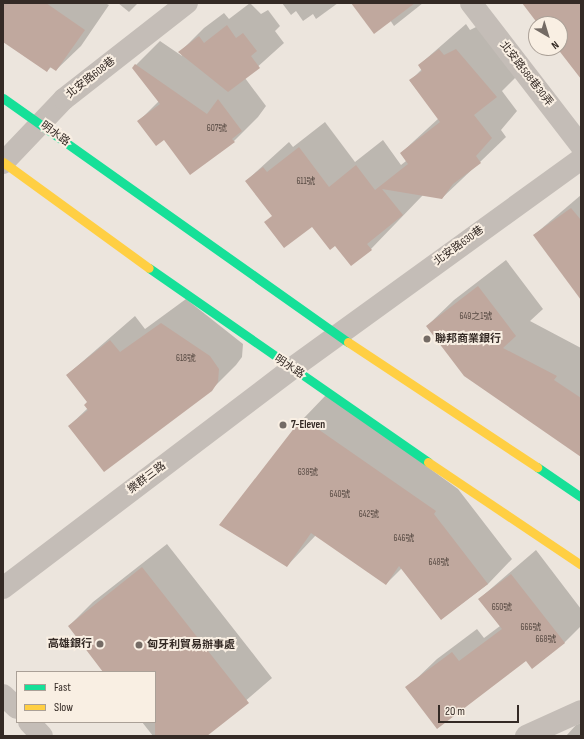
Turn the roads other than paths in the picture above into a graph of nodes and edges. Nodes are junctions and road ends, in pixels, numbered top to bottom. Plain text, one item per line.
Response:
1 (187, 3) edge
2 (471, 3) edge
3 (3, 98) edge
4 (40, 123) junction
5 (581, 146) edge
6 (581, 159) edge
7 (3, 162) edge
8 (338, 335) junction
9 (291, 369) junction
10 (581, 497) edge
11 (581, 565) edge
12 (3, 588) edge
13 (3, 695) edge
14 (16, 707) edge
15 (581, 711) edge
16 (30, 723) edge
17 (42, 736) edge
18 (526, 736) edge

1 - 4 street, 北安路608巷
2 - 5 street, 北安路588巷30弄
3 - 4 street, 明水路
4 - 7 street, 北安路608巷
4 - 8 street, 明水路
6 - 8 street, 北安路630巷
7 - 9 street, 明水路
8 - 9 street, 北安路630巷
8 - 10 street, 明水路
9 - 11 street, 明水路
9 - 12 street, 樂群三路
13 - 14 street
15 - 18 street
16 - 17 street

